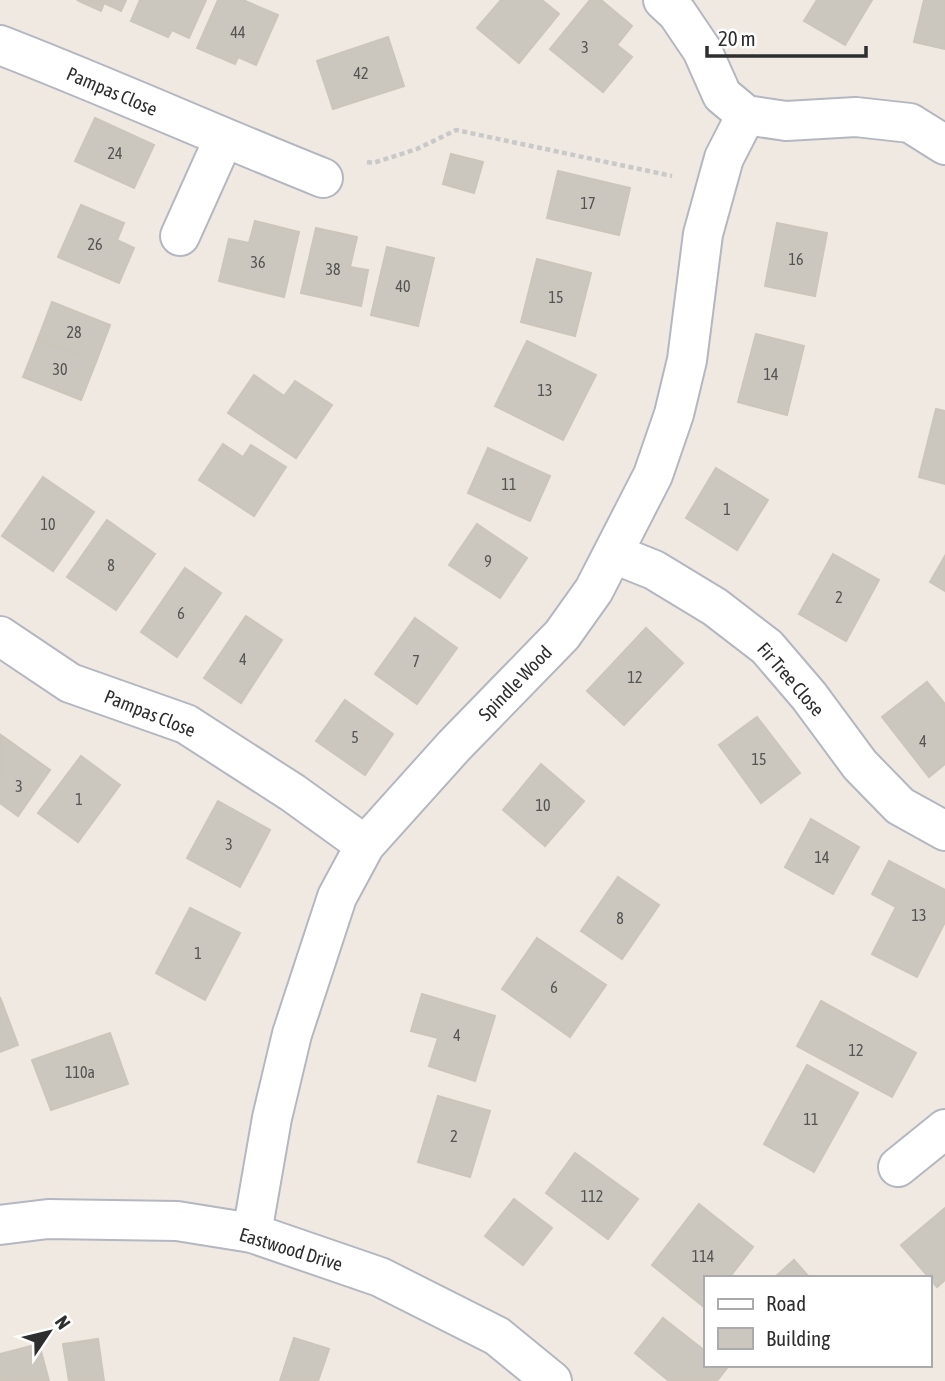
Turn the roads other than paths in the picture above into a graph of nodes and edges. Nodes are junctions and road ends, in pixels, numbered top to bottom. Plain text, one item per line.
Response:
1 (663, 0) edge
2 (0, 45) edge
3 (746, 115) junction
4 (225, 138) junction
5 (945, 145) edge
6 (323, 178) road end
7 (180, 236) dead end
8 (614, 554) junction
9 (0, 636) edge
10 (945, 831) edge
11 (365, 845) junction
12 (945, 1129) edge
13 (898, 1167) dead end
14 (0, 1225) edge
15 (252, 1233) junction
16 (552, 1381) edge

1 - 3 street
2 - 4 street, Pampas Close
3 - 5 street
3 - 8 street, Spindle Wood
4 - 6 street, Pampas Close
4 - 7 street
8 - 10 street, Fir Tree Close
8 - 11 street, Spindle Wood
9 - 11 street, Pampas Close
11 - 15 street, Spindle Wood
12 - 13 street
14 - 15 street, Eastwood Drive
15 - 16 street, Eastwood Drive

